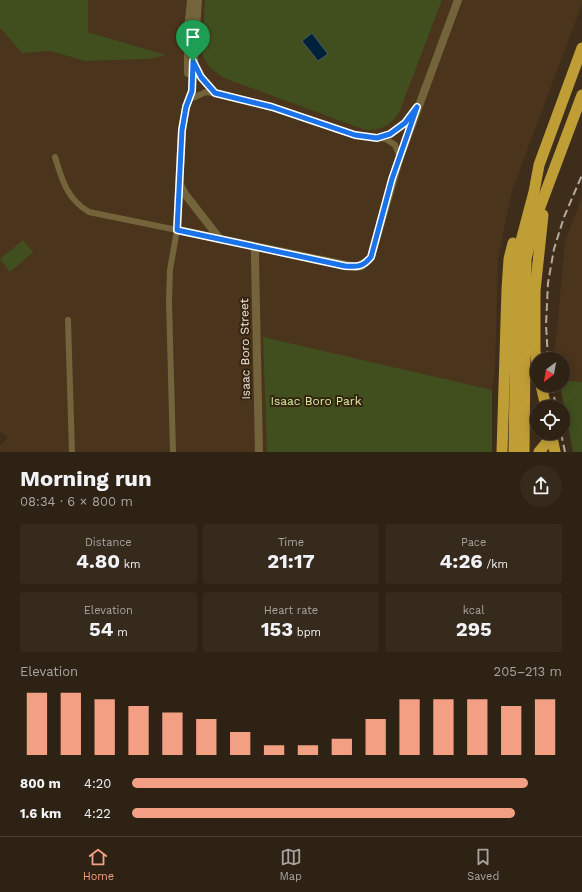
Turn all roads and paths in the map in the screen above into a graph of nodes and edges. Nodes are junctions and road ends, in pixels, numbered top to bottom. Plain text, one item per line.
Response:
1 (191, 0) edge
2 (198, 0) edge
3 (458, 0) edge
4 (582, 48) edge
5 (193, 61) junction
6 (215, 93) junction
7 (582, 95) edge
8 (188, 100) junction
9 (417, 107) junction
10 (377, 138) junction
11 (400, 156) junction
12 (55, 157) dead end
13 (539, 165) junction
14 (180, 184) junction
15 (548, 185) junction
16 (177, 230) junction
17 (220, 239) junction
18 (256, 246) junction
19 (521, 297) junction
20 (68, 320) dead end
21 (536, 352) edge
22 (547, 440) edge
23 (552, 440) edge
24 (503, 451) edge
25 (72, 452) edge
26 (173, 452) edge
27 (259, 452) edge
28 (514, 452) edge
29 (524, 452) edge
30 (539, 452) edge
31 (555, 452) edge

1 - 8 street
2 - 5 street
3 - 9 street
4 - 13 highway
5 - 6 street
5 - 8 street
6 - 8 street
6 - 10 street
7 - 15 highway
8 - 14 street
9 - 10 street
9 - 11 street
10 - 11 street
11 - 18 street
12 - 16 street
13 - 19 highway
13 - 24 highway
14 - 16 street
14 - 17 street
15 - 19 highway
15 - 21 highway
16 - 17 street
16 - 26 street
17 - 18 street
18 - 27 street, Isaac Boro Street
19 - 28 highway
19 - 29 highway
20 - 25 street
22 - 30 highway
23 - 31 highway

